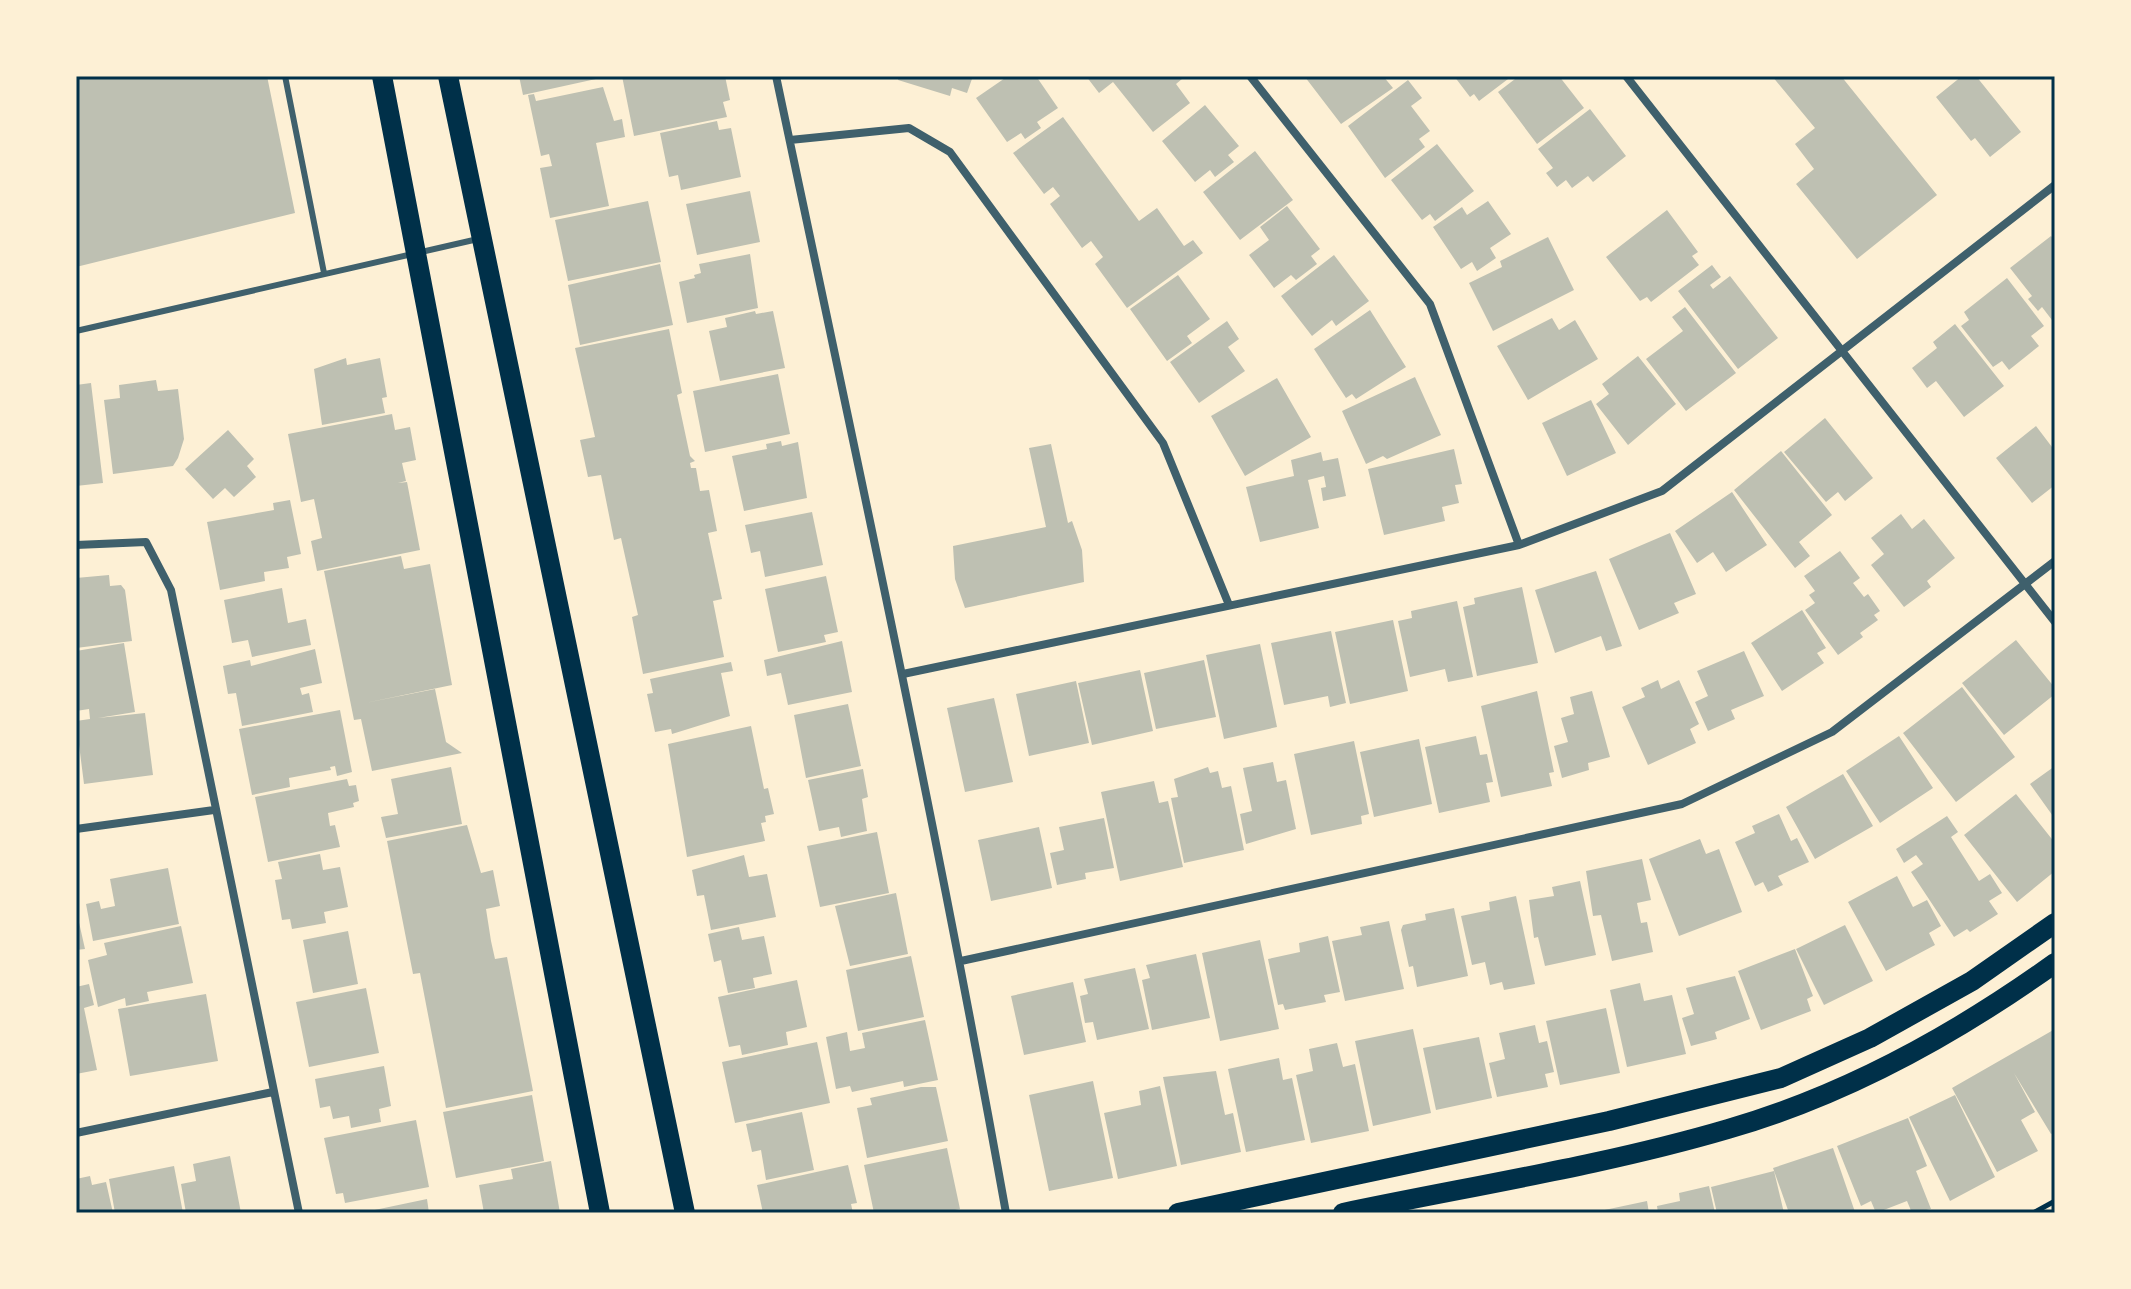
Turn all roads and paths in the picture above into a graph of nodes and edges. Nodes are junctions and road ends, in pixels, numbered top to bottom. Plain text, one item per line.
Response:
1 (285, 76) edge
2 (382, 76) edge
3 (448, 76) edge
4 (776, 76) edge
5 (1250, 76) edge
6 (1626, 76) edge
7 (790, 140) junction
8 (2055, 185) edge
9 (482, 238) junction
10 (415, 253) junction
11 (324, 273) junction
12 (76, 331) edge
13 (1843, 352) junction
14 (76, 545) edge
15 (1519, 545) junction
16 (2055, 561) edge
17 (2025, 585) junction
18 (1229, 605) junction
19 (2055, 622) edge
20 (903, 674) junction
21 (214, 810) junction
22 (76, 829) edge
23 (2055, 923) edge
24 (961, 961) junction
25 (2055, 963) edge
26 (273, 1092) junction
27 (76, 1133) edge
28 (2055, 1201) edge
29 (299, 1213) edge
30 (600, 1213) edge
31 (685, 1213) edge
32 (1006, 1213) edge
33 (1178, 1213) edge
34 (1343, 1213) edge
35 (2033, 1213) edge

1 - 11 lane
2 - 10 main road
3 - 9 main road
4 - 7 street
5 - 15 street
6 - 13 street
7 - 18 street
7 - 20 street
8 - 13 street
9 - 10 lane
9 - 31 main road
10 - 11 lane
10 - 30 main road
11 - 12 lane
13 - 15 street
13 - 17 street
14 - 21 street
15 - 18 street
16 - 17 street
17 - 19 street
17 - 24 street
18 - 20 street
20 - 24 street
21 - 22 street
21 - 26 street
23 - 33 main road
24 - 32 street
25 - 34 main road
26 - 27 street
26 - 29 street
28 - 35 path

